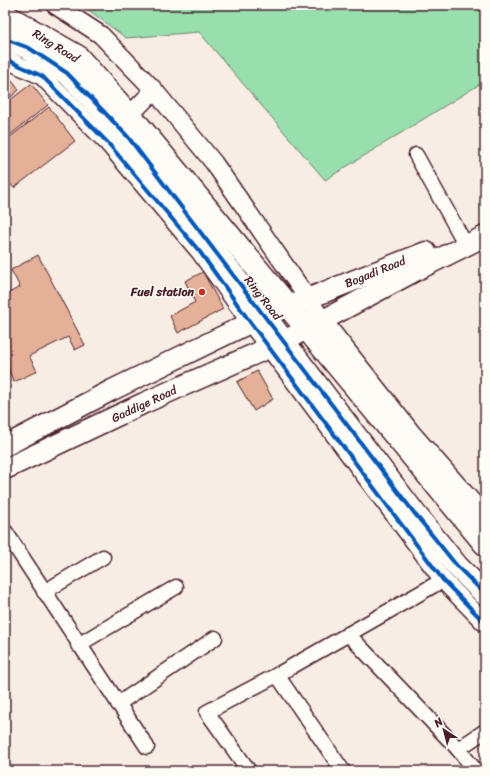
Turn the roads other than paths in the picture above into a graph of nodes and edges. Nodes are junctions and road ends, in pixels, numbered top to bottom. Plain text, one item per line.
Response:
1 (55, 5) edge
2 (5, 15) edge
3 (5, 39) edge
4 (5, 59) edge
5 (154, 90) junction
6 (130, 115) junction
7 (416, 155) dead end
8 (485, 226) edge
9 (485, 236) edge
10 (462, 238) junction
11 (299, 303) junction
12 (257, 319) junction
13 (314, 324) junction
14 (277, 344) junction
15 (5, 446) edge
16 (5, 469) edge
17 (475, 514) edge
18 (408, 519) junction
19 (5, 531) edge
20 (485, 544) edge
21 (103, 557) dead end
22 (443, 580) junction
23 (176, 587) dead end
24 (44, 592) junction
25 (485, 594) edge
26 (485, 623) edge
27 (348, 634) junction
28 (215, 638) dead end
29 (78, 645) junction
30 (277, 675) junction
31 (118, 704) junction
32 (485, 731) edge
33 (147, 747) dead end
34 (458, 749) junction
35 (249, 771) edge
36 (343, 771) edge
37 (476, 771) edge

1 - 5 street
2 - 6 highway, Ring Road
3 - 12 highway, Ring Road
4 - 12 street
5 - 6 street
5 - 11 street
6 - 11 highway, Ring Road
7 - 10 street
8 - 10 main road, Bogadi Road
9 - 13 main road, Bogadi Road
10 - 11 main road, Bogadi Road
11 - 12 main road, Bogadi Road
11 - 13 highway, Ring Road
12 - 14 highway, Ring Road
12 - 15 main road
13 - 14 main road, Bogadi Road
13 - 17 highway, Ring Road
14 - 16 main road, Gaddige Road
14 - 18 highway, Ring Road
17 - 20 highway, Ring Road
18 - 22 street
18 - 25 highway, Ring Road
19 - 24 street
21 - 24 street
22 - 26 street
22 - 27 street
23 - 29 street
24 - 29 street
27 - 30 street
27 - 34 street
28 - 31 street
29 - 31 street
30 - 35 street
30 - 36 street
31 - 33 street
32 - 34 street
34 - 37 street

